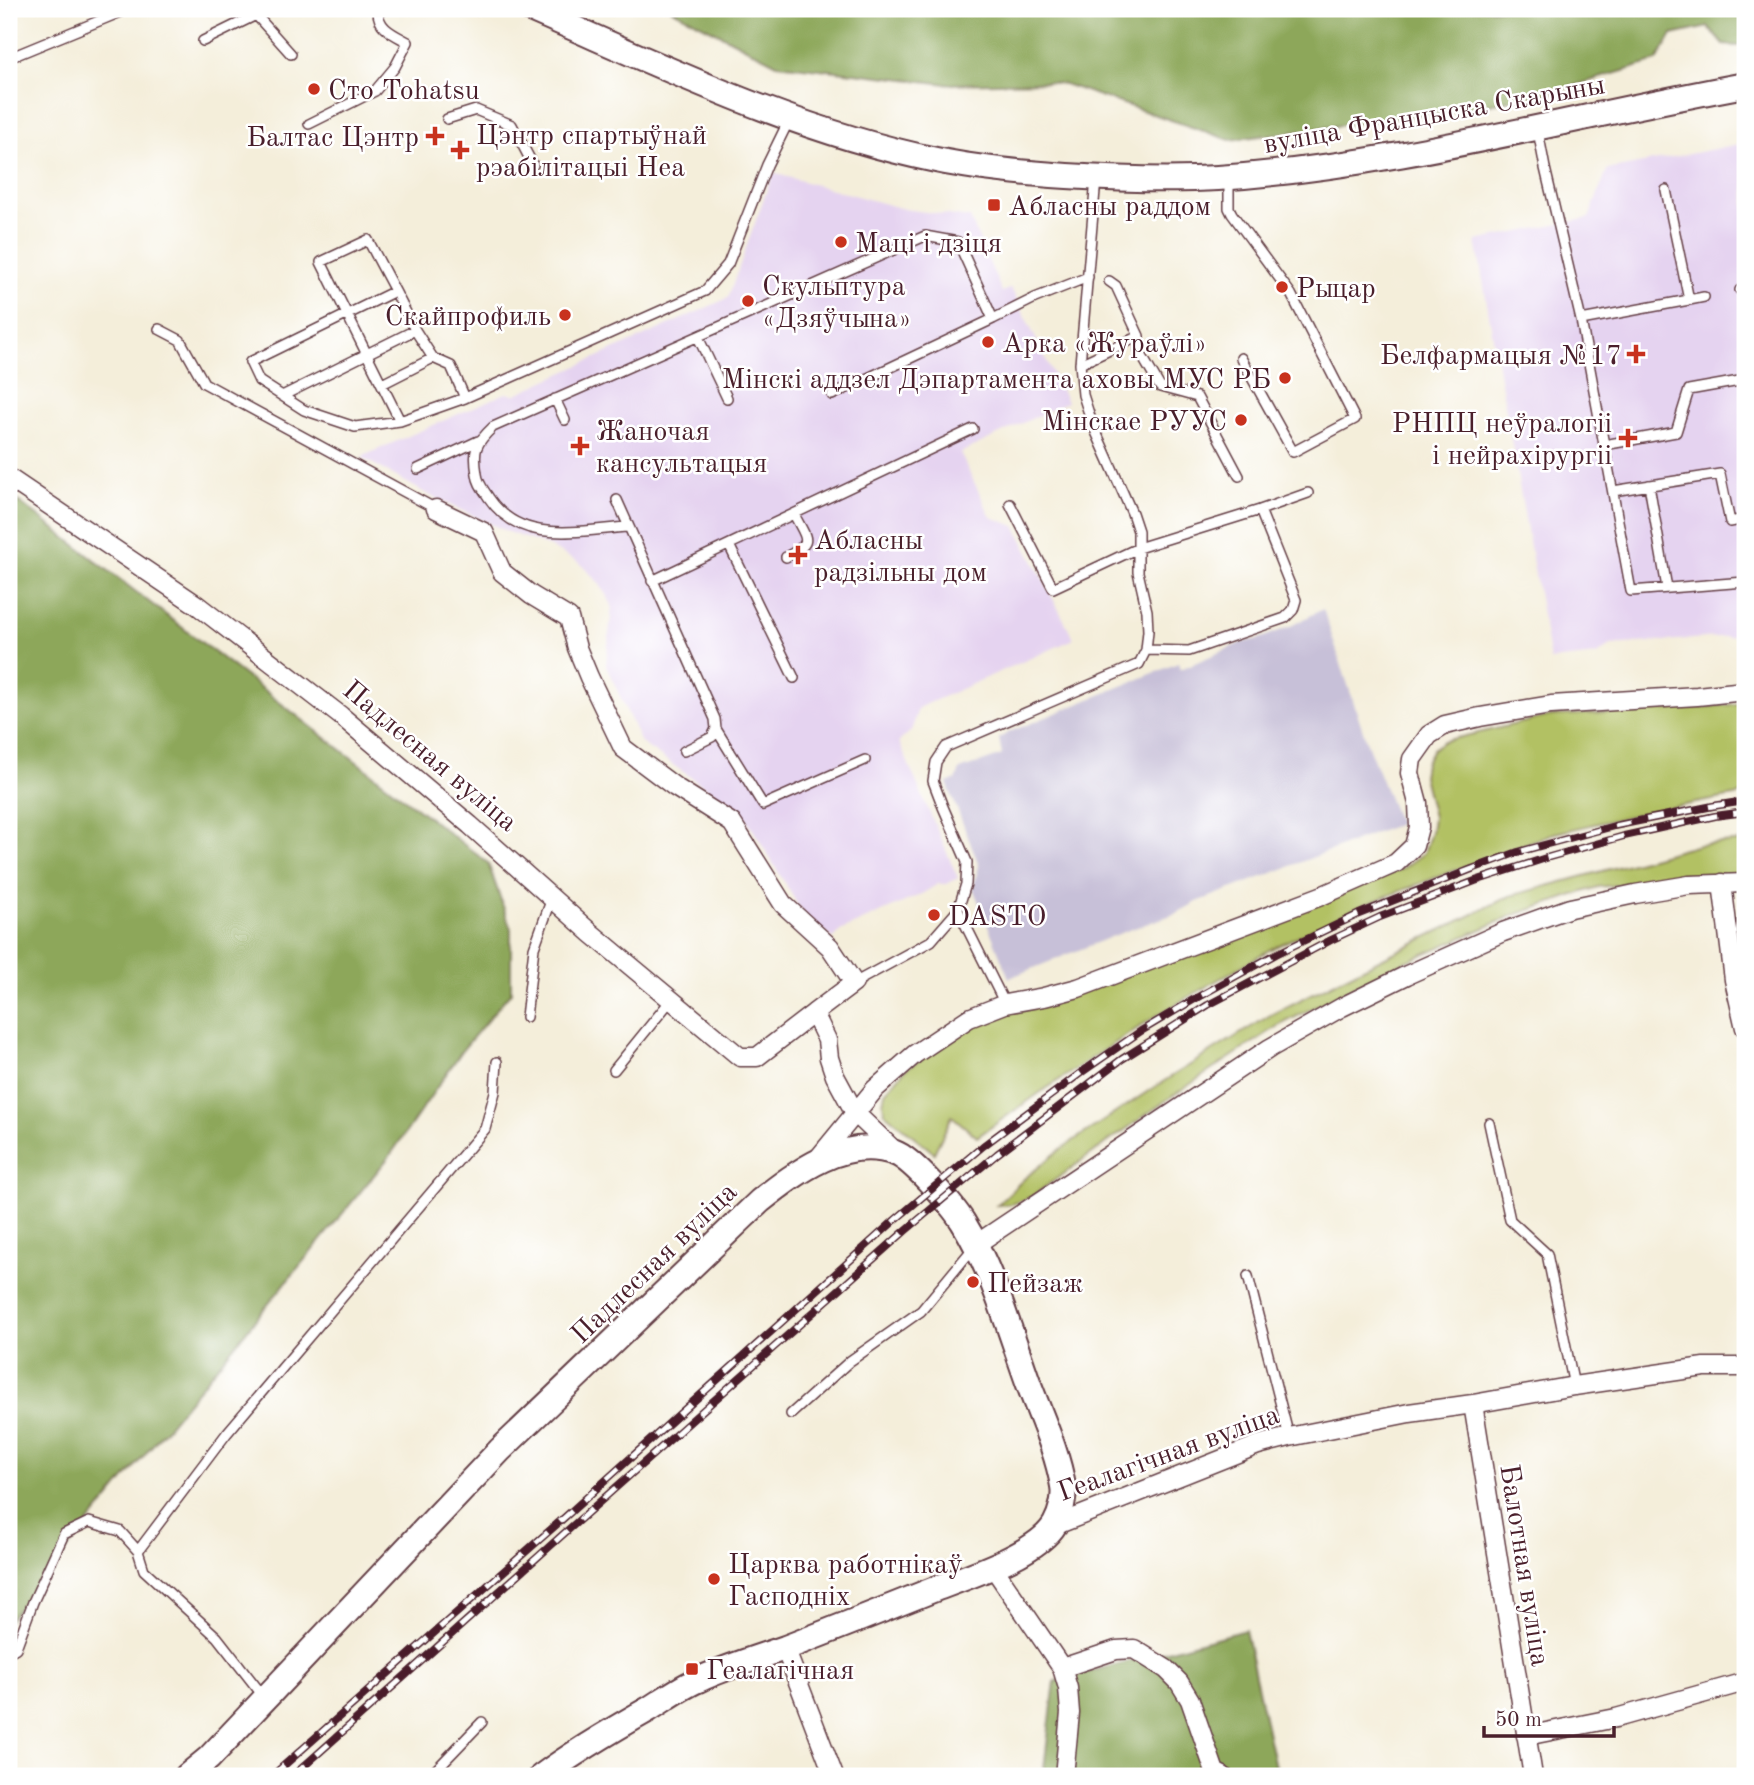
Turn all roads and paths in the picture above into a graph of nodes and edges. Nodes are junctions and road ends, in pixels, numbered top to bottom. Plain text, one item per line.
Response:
1 (378, 9) edge
2 (530, 9) edge
3 (122, 10) edge
4 (255, 12) edge
5 (203, 41) dead end
6 (291, 54) dead end
7 (9, 58) edge
8 (1745, 85) edge
9 (447, 119) dead end
10 (790, 119) junction
11 (309, 124) dead end
12 (1538, 129) junction
13 (533, 165) dead end
14 (1096, 177) junction
15 (1229, 177) junction
16 (1666, 190) dead end
17 (1088, 277) junction
18 (1109, 281) dead end
19 (395, 291) junction
20 (1704, 297) dead end
21 (1689, 300) junction
22 (346, 315) junction
23 (993, 319) junction
24 (1581, 320) junction
25 (159, 329) dead end
26 (415, 330) junction
27 (1139, 335) junction
28 (698, 337) junction
29 (366, 354) junction
30 (433, 358) junction
31 (1241, 358) dead end
32 (1080, 364) junction
33 (1745, 380) edge
34 (382, 384) junction
35 (832, 395) dead end
36 (282, 396) junction
37 (465, 398) junction
38 (727, 398) dead end
39 (555, 399) junction
40 (565, 420) dead end
41 (400, 421) junction
42 (973, 429) dead end
43 (478, 441) junction
44 (1604, 445) junction
45 (418, 469) dead end
46 (1239, 476) dead end
47 (9, 478) edge
48 (1649, 485) junction
49 (1613, 491) junction
50 (1308, 493) dead end
51 (617, 500) dead end
52 (1010, 504) dead end
53 (436, 509) joint
54 (1260, 510) junction
55 (794, 514) junction
56 (1745, 519) edge
57 (628, 527) junction
58 (729, 545) junction
59 (1138, 548) junction
60 (786, 557) dead end
61 (652, 581) junction
62 (1745, 582) edge
63 (1667, 588) junction
64 (1146, 650) junction
65 (794, 678) dead end
66 (1745, 691) edge
67 (716, 729) junction
68 (684, 751) dead end
69 (865, 760) dead end
70 (1722, 883) junction
71 (1745, 883) edge
72 (552, 898) junction
73 (958, 910) junction
74 (854, 983) junction
75 (671, 1000) junction
76 (1005, 1004) junction
77 (814, 1013) junction
78 (526, 1017) dead end
79 (1745, 1028) edge
80 (497, 1062) dead end
81 (614, 1070) dead end
82 (855, 1113) junction
83 (1489, 1123) dead end
84 (898, 1154) junction
85 (814, 1163) junction
86 (975, 1245) junction
87 (1248, 1276) dead end
88 (1745, 1367) edge
89 (1574, 1386) junction
90 (1473, 1404) junction
91 (791, 1414) dead end
92 (1289, 1437) junction
93 (1054, 1526) junction
94 (138, 1551) junction
95 (993, 1567) junction
96 (785, 1648) junction
97 (9, 1652) edge
98 (1062, 1668) junction
99 (1745, 1682) edge
100 (265, 1699) junction
101 (482, 1722) dead end
102 (1526, 1736) junction
103 (187, 1776) edge
104 (430, 1776) edge
105 (542, 1776) edge
106 (834, 1776) edge
107 (1064, 1776) edge
108 (1223, 1776) edge
109 (1533, 1776) edge

1 - 11 lane
2 - 10 street, вуліца Францыска Скарыны
3 - 7 lane
4 - 5 lane
4 - 6 lane
8 - 12 street, вуліца Францыска Скарыны
9 - 13 lane
10 - 14 street, вуліца Францыска Скарыны
10 - 37 lane
12 - 15 street, вуліца Францыска Скарыны
12 - 24 lane
14 - 15 street, вуліца Францыска Скарыны
14 - 17 lane
15 - 31 lane
16 - 21 lane
17 - 23 lane
17 - 32 lane
18 - 27 lane
19 - 22 lane
19 - 22 lane
19 - 26 lane
20 - 21 lane
21 - 24 lane
22 - 29 lane
22 - 36 lane
23 - 28 lane
23 - 35 lane
24 - 44 lane
25 - 53 lane
26 - 29 lane
26 - 30 lane
27 - 32 lane
27 - 46 lane
28 - 38 lane
28 - 39 lane
29 - 34 lane
29 - 36 lane
30 - 34 lane
30 - 37 lane
32 - 59 lane
33 - 44 lane
34 - 41 lane
36 - 41 lane
37 - 41 lane
39 - 40 lane
39 - 43 lane
42 - 55 lane
43 - 45 lane
43 - 57 lane
44 - 49 lane
47 - 72 street, Падлесная вуліца
48 - 49 lane
48 - 56 lane
48 - 63 lane
49 - 63 lane
50 - 54 lane
51 - 57 lane
52 - 59 lane
53 - 74 street
54 - 59 lane
54 - 64 lane
55 - 58 lane
55 - 60 lane
57 - 61 lane
58 - 61 lane
58 - 65 lane
59 - 64 lane
61 - 67 lane
62 - 63 lane
64 - 73 lane
66 - 76 street
67 - 68 lane
67 - 69 lane
70 - 71 street
70 - 79 street
70 - 86 street
72 - 75 street, Падлесная вуліца
72 - 78 lane
73 - 74 lane
73 - 76 lane
74 - 77 street, Падлесная вуліца
75 - 77 street, Падлесная вуліца
75 - 81 lane
76 - 82 street
77 - 82 street
80 - 94 lane
82 - 84 street
82 - 85 street
83 - 89 lane
84 - 85 street, Падлесная вуліца
84 - 86 street
85 - 100 street, Падлесная вуліца
86 - 91 lane
86 - 93 street
87 - 92 lane
88 - 89 street, Геалагічная вуліца
89 - 90 street, Геалагічная вуліца
90 - 92 street, Геалагічная вуліца
90 - 102 street, Балотная вуліца
92 - 93 street, Геалагічная вуліца
93 - 95 street, Геалагічная вуліца
94 - 97 lane
94 - 100 lane
95 - 96 street, Геалагічная вуліца
95 - 98 street
96 - 105 street, Геалагічная вуліца
96 - 106 street
98 - 107 street
98 - 108 street
99 - 102 street
100 - 103 street, Падлесная вуліца
101 - 104 lane
102 - 109 street, Балотная вуліца

